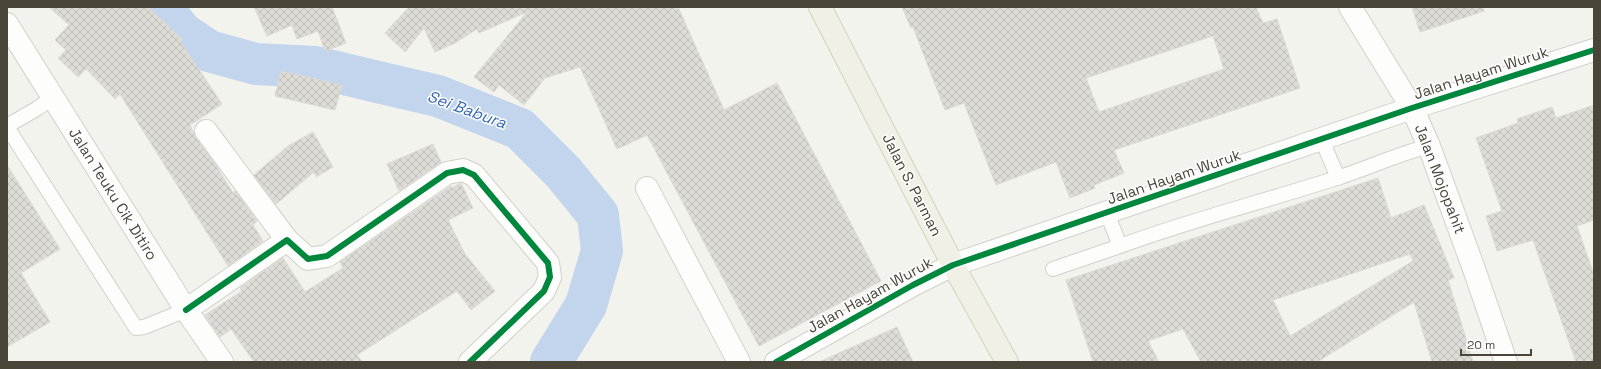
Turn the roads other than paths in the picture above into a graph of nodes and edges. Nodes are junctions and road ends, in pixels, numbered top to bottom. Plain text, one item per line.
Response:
1 (820, 7) edge
2 (1350, 7) edge
3 (7, 24) edge
4 (1594, 50) edge
5 (53, 97) junction
6 (1412, 108) junction
7 (7, 126) edge
8 (206, 130) dead end
9 (1322, 140) junction
10 (1429, 146) junction
11 (1338, 178) junction
12 (647, 188) dead end
13 (1107, 213) junction
14 (287, 240) junction
15 (1120, 246) junction
16 (953, 265) junction
17 (1053, 269) dead end
18 (186, 310) junction
19 (222, 362) edge
20 (470, 362) edge
21 (739, 362) edge
22 (776, 362) edge
23 (1007, 362) edge
24 (1506, 362) edge

1 - 16 main road, Jalan S. Parman
2 - 6 street, Jalan Mojopahit
3 - 5 street, Jalan Teuku Cik Ditiro
4 - 6 street, Jalan Hayam Wuruk
5 - 7 lane
5 - 18 street, Jalan Teuku Cik Ditiro
6 - 9 street, Jalan Hayam Wuruk
6 - 10 street, Jalan Mojopahit
7 - 18 lane
8 - 14 street
9 - 11 lane
9 - 13 street, Jalan Hayam Wuruk
10 - 11 lane
10 - 24 street, Jalan Mojopahit
11 - 15 lane
12 - 21 street
13 - 15 lane
13 - 16 street, Jalan Hayam Wuruk
14 - 18 street
14 - 20 street
15 - 17 lane
16 - 22 street, Jalan Hayam Wuruk
16 - 23 main road, Jalan S. Parman
18 - 19 street, Jalan Teuku Cik Ditiro

